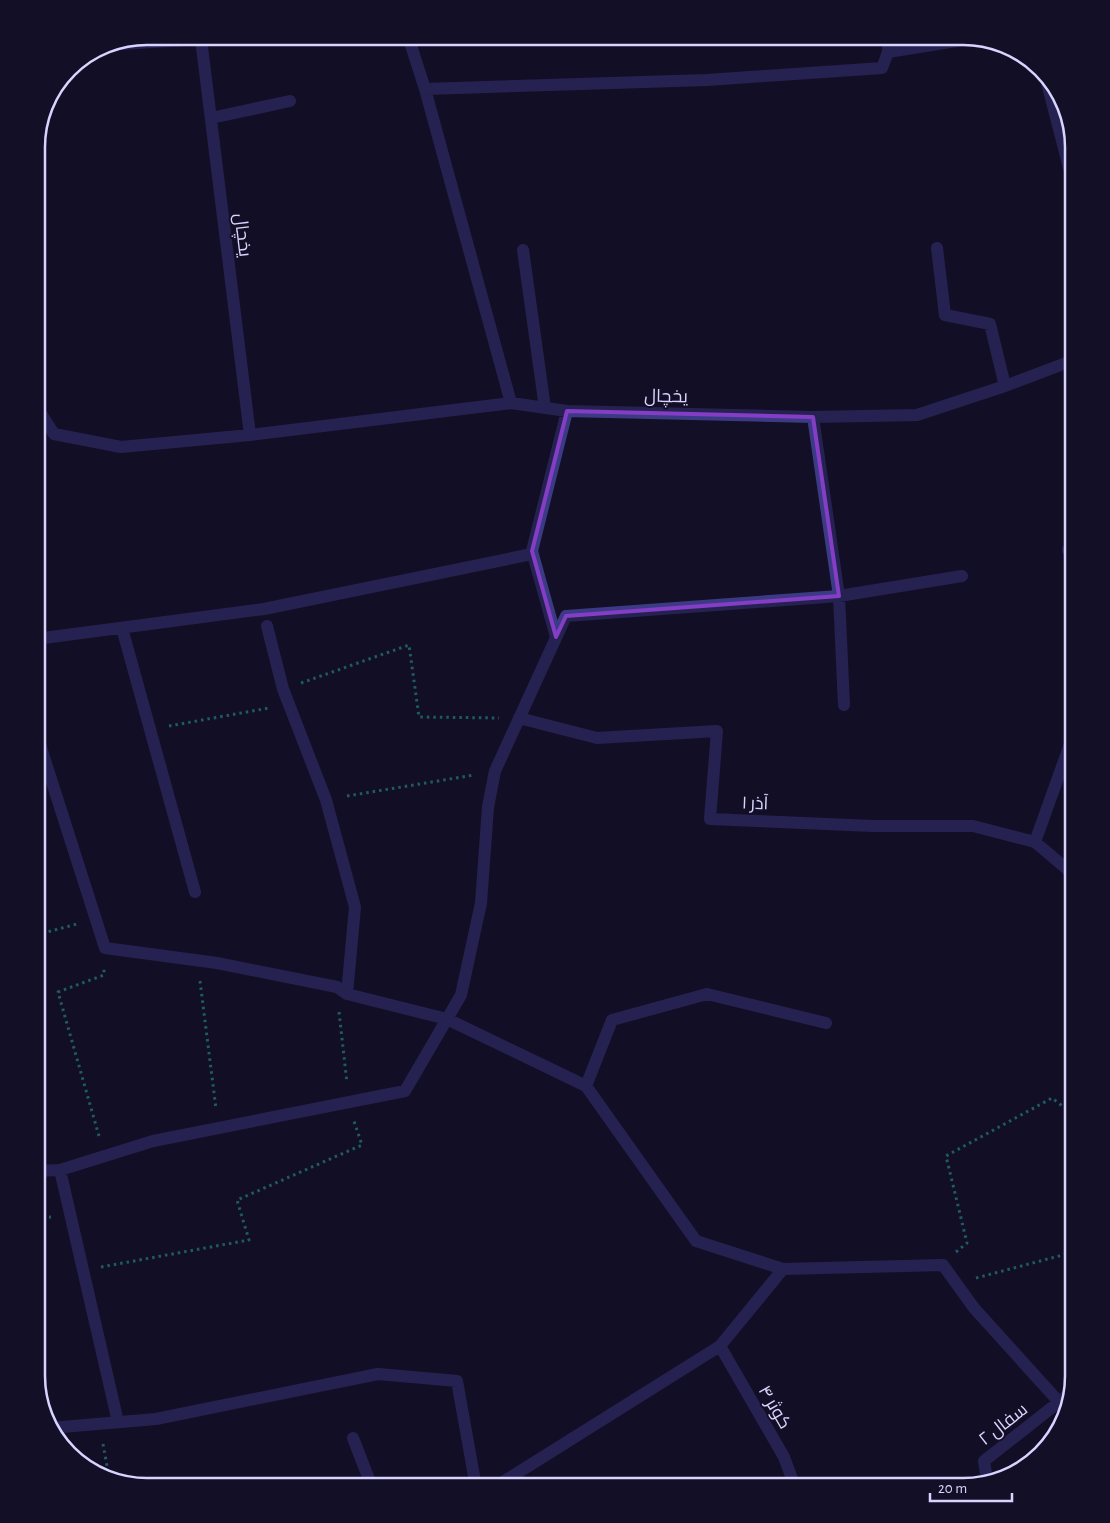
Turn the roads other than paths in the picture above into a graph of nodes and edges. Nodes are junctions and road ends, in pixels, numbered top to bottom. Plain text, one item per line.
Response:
1 (202, 45) edge
2 (411, 45) edge
3 (888, 45) edge
4 (932, 45) edge
5 (888, 52) junction
6 (425, 89) junction
7 (1050, 94) edge
8 (290, 101) dead end
9 (211, 118) junction
10 (1065, 152) edge
11 (937, 248) dead end
12 (523, 250) dead end
13 (1065, 363) edge
14 (1005, 386) junction
15 (511, 403) junction
16 (545, 408) junction
17 (567, 411) junction
18 (813, 417) junction
19 (45, 420) edge
20 (250, 435) junction
21 (532, 554) junction
22 (962, 576) dead end
23 (839, 596) junction
24 (267, 626) dead end
25 (122, 628) junction
26 (556, 637) junction
27 (45, 638) edge
28 (844, 705) dead end
29 (519, 718) junction
30 (1065, 758) edge
31 (45, 760) edge
32 (1035, 842) junction
33 (1065, 867) edge
34 (195, 892) dead end
35 (342, 990) junction
36 (447, 1019) junction
37 (826, 1023) dead end
38 (586, 1086) junction
39 (60, 1170) junction
40 (45, 1171) edge
41 (783, 1269) junction
42 (720, 1346) junction
43 (1063, 1397) edge
44 (1062, 1399) edge
45 (118, 1422) junction
46 (59, 1427) edge
47 (353, 1438) dead end
48 (986, 1475) edge
49 (369, 1478) edge
50 (474, 1478) edge
51 (510, 1478) edge
52 (792, 1478) edge

1 - 9 street, یخچال
2 - 6 street
3 - 5 street
4 - 5 street
5 - 6 street
6 - 15 street
7 - 10 street
8 - 9 street
9 - 20 street, یخچال
11 - 14 street
12 - 16 street
13 - 14 street, یخچال
14 - 18 street, یخچال
15 - 16 street, یخچال
15 - 20 street, یخچال
16 - 17 street, یخچال
17 - 18 street, یخچال
17 - 21 street
18 - 23 street
19 - 20 street, یخچال
21 - 25 street
21 - 26 street
22 - 23 street
23 - 26 street
23 - 28 street
24 - 35 street
25 - 27 street
25 - 34 street
26 - 29 street
29 - 32 street, آذر ۱
29 - 36 street
30 - 32 street
31 - 35 street
32 - 33 street, آذر ۱
35 - 36 street
36 - 38 street
36 - 39 street
37 - 38 street
38 - 41 street
39 - 40 street
39 - 45 street
41 - 42 street
41 - 43 street
42 - 51 street
42 - 52 street, کوثر ۴
44 - 48 street, سفال ۲
45 - 46 street
45 - 50 street
47 - 49 street

